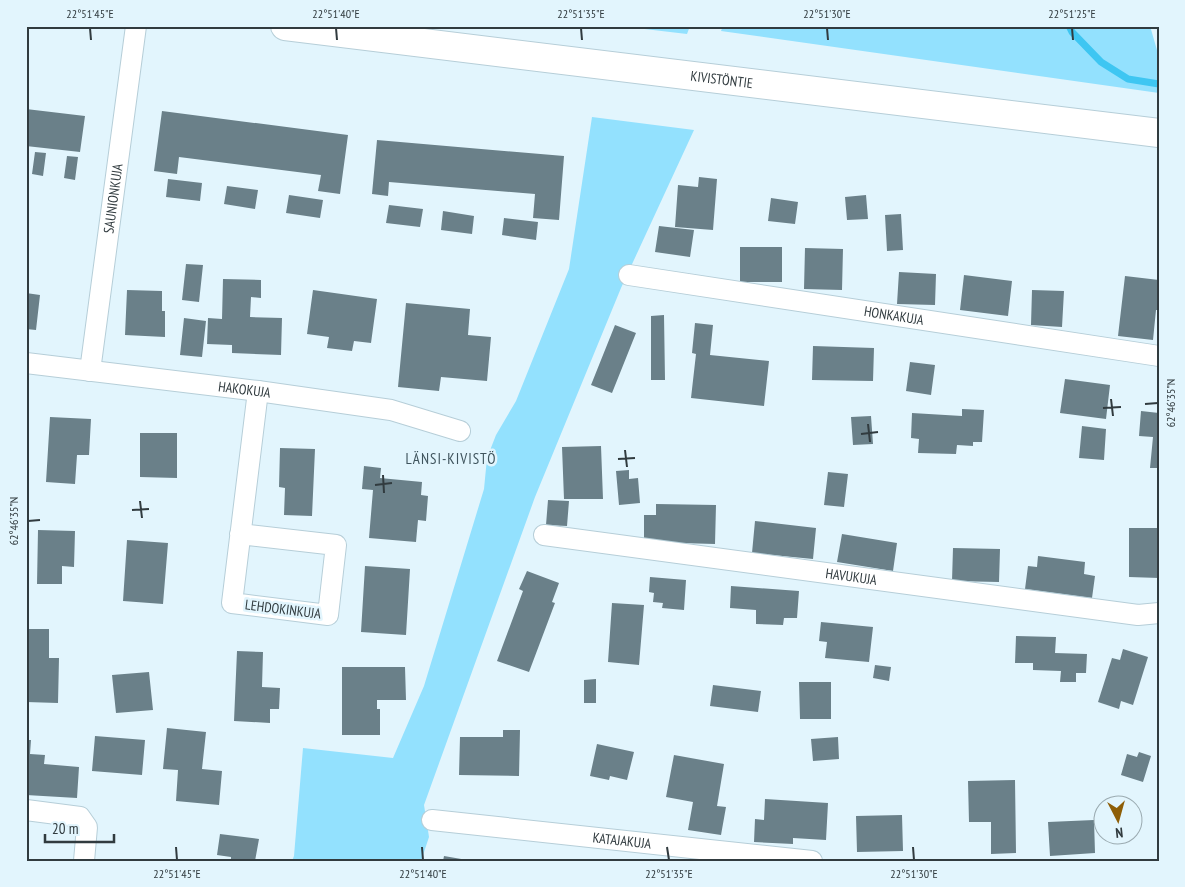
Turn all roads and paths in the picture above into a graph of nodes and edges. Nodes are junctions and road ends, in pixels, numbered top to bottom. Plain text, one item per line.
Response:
1 (136, 26) edge
2 (285, 26) edge
3 (1159, 133) edge
4 (629, 275) dead end
5 (1159, 356) edge
6 (26, 363) edge
7 (90, 371) junction
8 (258, 391) junction
9 (460, 431) dead end
10 (240, 534) junction
11 (544, 536) dead end
12 (1159, 613) edge
13 (26, 810) edge
14 (432, 820) dead end
15 (84, 861) edge
16 (812, 861) edge

1 - 7 street, SAUNIONKUJA
2 - 3 main road, KIVISTÖNTIE
4 - 5 street, HONKAKUJA
6 - 7 street, HAKOKUJA
7 - 8 street, HAKOKUJA
8 - 9 street, HAKOKUJA
8 - 10 street, LEHDOKINKUJA
10 - 10 street, LEHDOKINKUJA
11 - 12 street, HAVUKUJA
13 - 15 street
14 - 16 street, KATAJAKUJA

